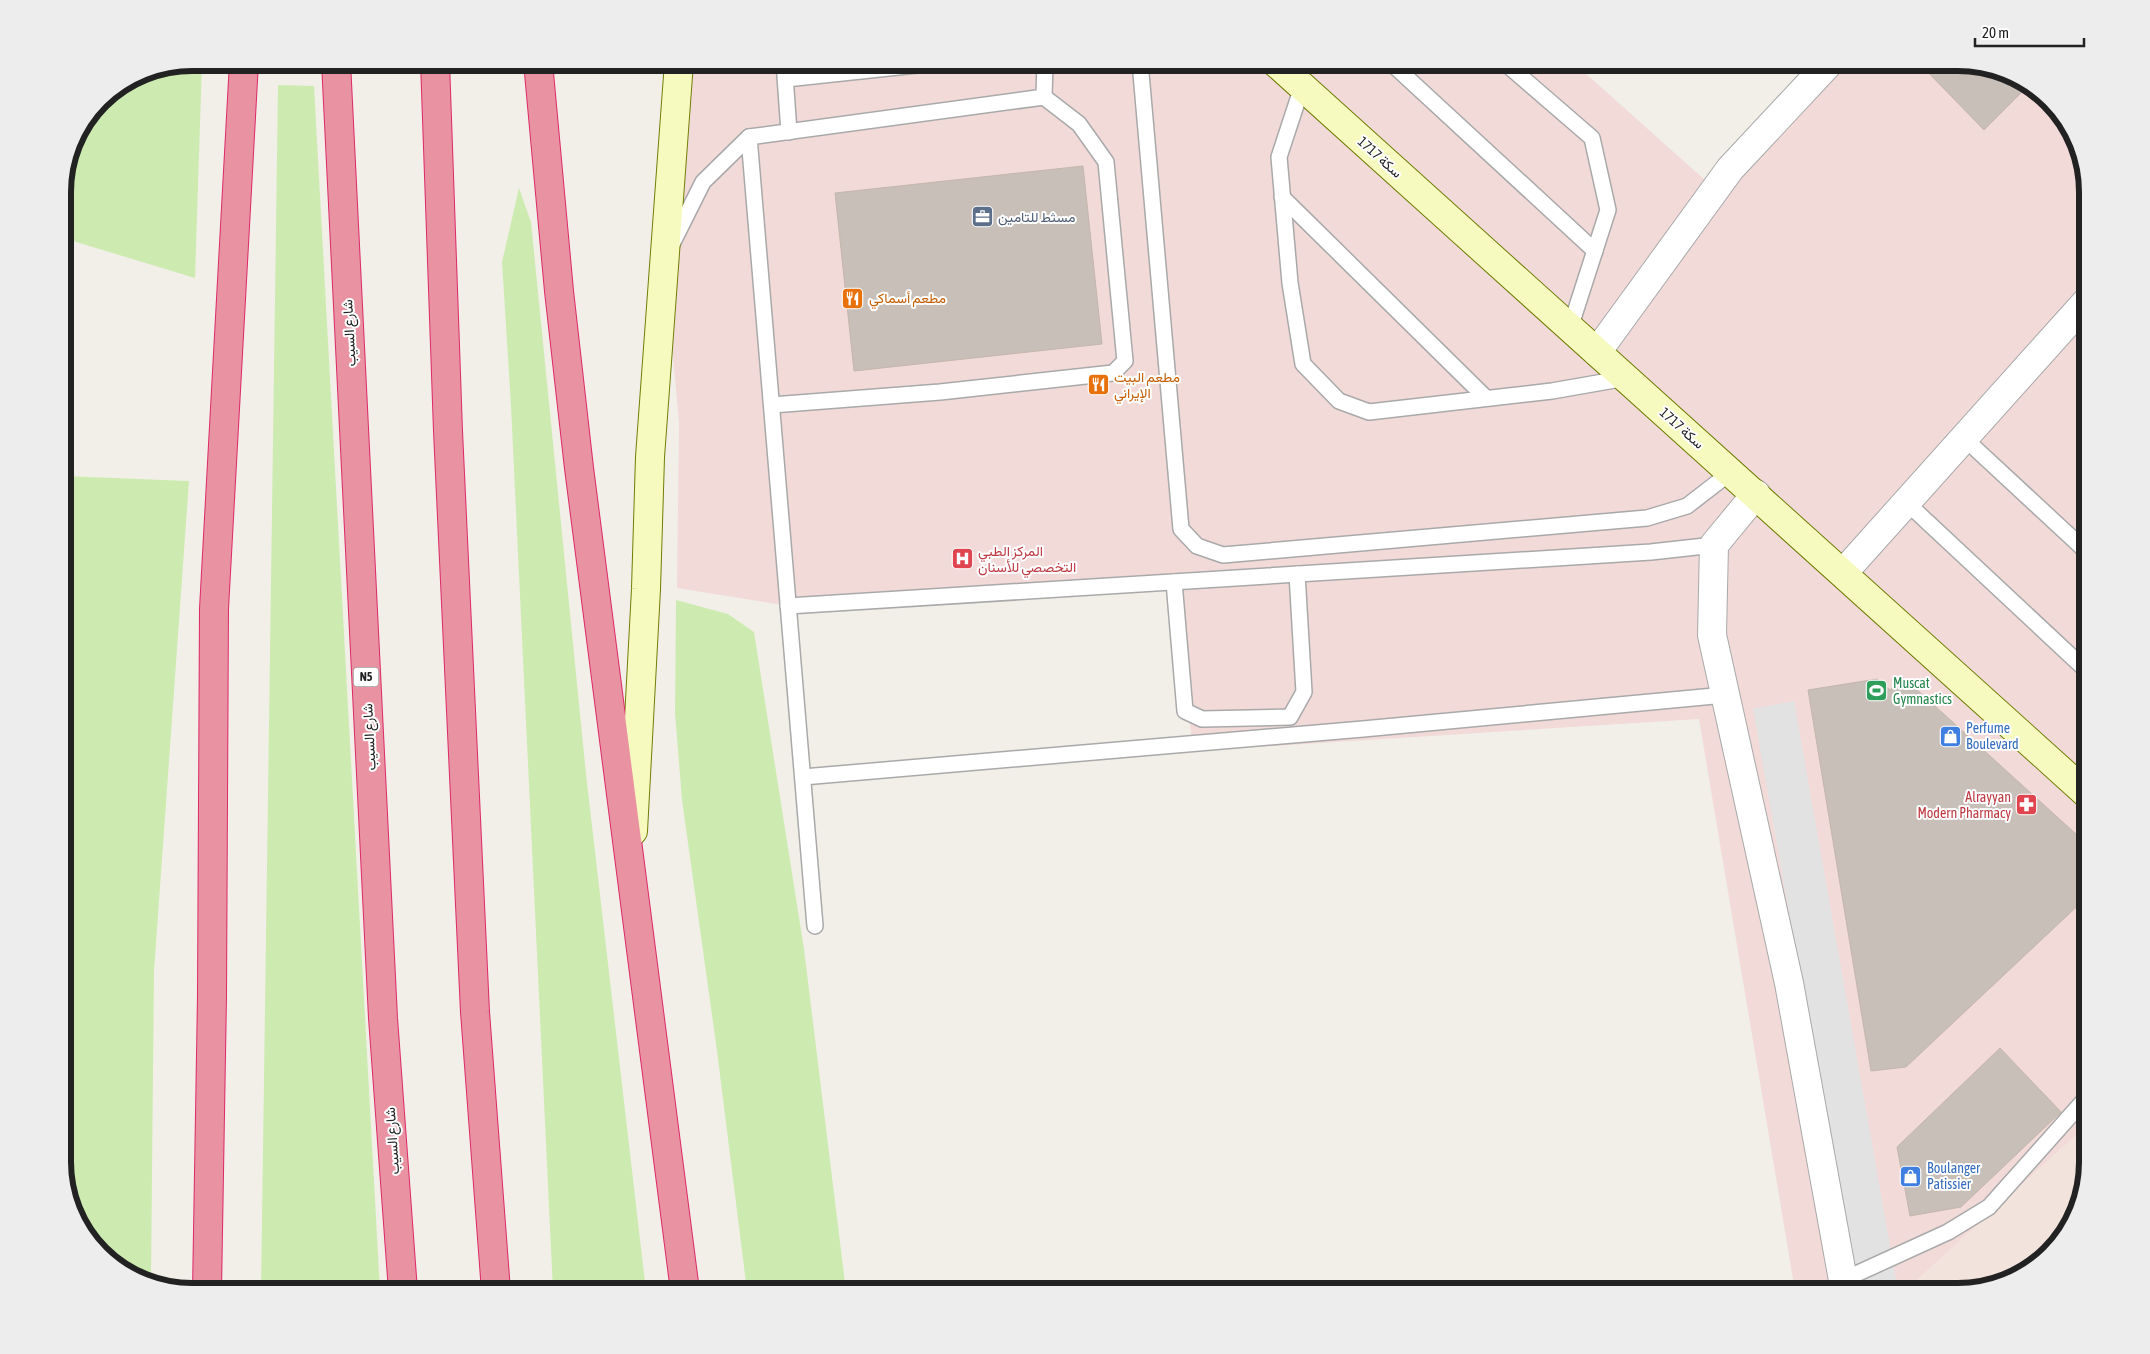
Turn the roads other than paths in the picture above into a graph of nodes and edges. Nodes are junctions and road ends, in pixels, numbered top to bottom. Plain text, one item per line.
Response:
1 (244, 71) edge
2 (336, 71) edge
3 (435, 71) edge
4 (539, 71) edge
5 (678, 71) edge
6 (785, 71) edge
7 (861, 71) edge
8 (1045, 71) edge
9 (1141, 71) edge
10 (1285, 71) edge
11 (1400, 71) edge
12 (1514, 71) edge
13 (1822, 71) edge
14 (786, 79) junction
15 (1302, 87) junction
16 (1044, 97) junction
17 (789, 132) junction
18 (750, 138) junction
19 (1282, 196) junction
20 (1595, 251) junction
21 (664, 261) junction
22 (2078, 312) edge
23 (1570, 328) junction
24 (1597, 352) junction
25 (1626, 378) junction
26 (1486, 398) junction
27 (772, 405) junction
28 (1964, 438) junction
29 (1731, 472) junction
30 (1756, 494) junction
31 (1906, 502) junction
32 (2078, 543) edge
33 (1714, 545) junction
34 (1842, 572) junction
35 (1297, 574) junction
36 (1174, 582) junction
37 (788, 606) junction
38 (2078, 662) edge
39 (1725, 695) junction
40 (803, 777) junction
41 (2079, 786) edge
42 (631, 870) junction
43 (815, 926) dead end
44 (2079, 1107) edge
45 (207, 1283) edge
46 (401, 1283) edge
47 (495, 1283) edge
48 (684, 1283) edge
49 (1843, 1283) edge
50 (1850, 1283) edge

1 - 45 highway
2 - 46 highway, شارع السيب / N5
3 - 47 highway
4 - 42 highway
5 - 21 street
6 - 14 lane
7 - 14 lane
8 - 16 lane
9 - 29 lane
10 - 15 street, سكة 1717
11 - 20 lane
12 - 20 lane
13 - 24 street
14 - 17 lane
15 - 19 lane
15 - 23 street, سكة 1717
16 - 17 lane
16 - 27 lane
17 - 18 lane
18 - 21 lane
18 - 27 lane
19 - 26 lane
19 - 26 lane
20 - 23 lane
21 - 42 street
22 - 28 street
23 - 24 street, سكة 1717
24 - 25 street, سكة 1717
25 - 26 lane
25 - 29 street, سكة 1717
27 - 37 lane
28 - 31 street
28 - 32 lane
29 - 30 street, سكة 1717
30 - 33 street
30 - 34 street, سكة 1717
31 - 34 street
31 - 38 lane
33 - 35 lane
33 - 39 street
34 - 41 street, سكة 1717
35 - 36 lane
35 - 36 lane
36 - 37 lane
37 - 40 lane
39 - 40 lane
39 - 49 street
40 - 43 lane
42 - 48 highway
44 - 50 lane

